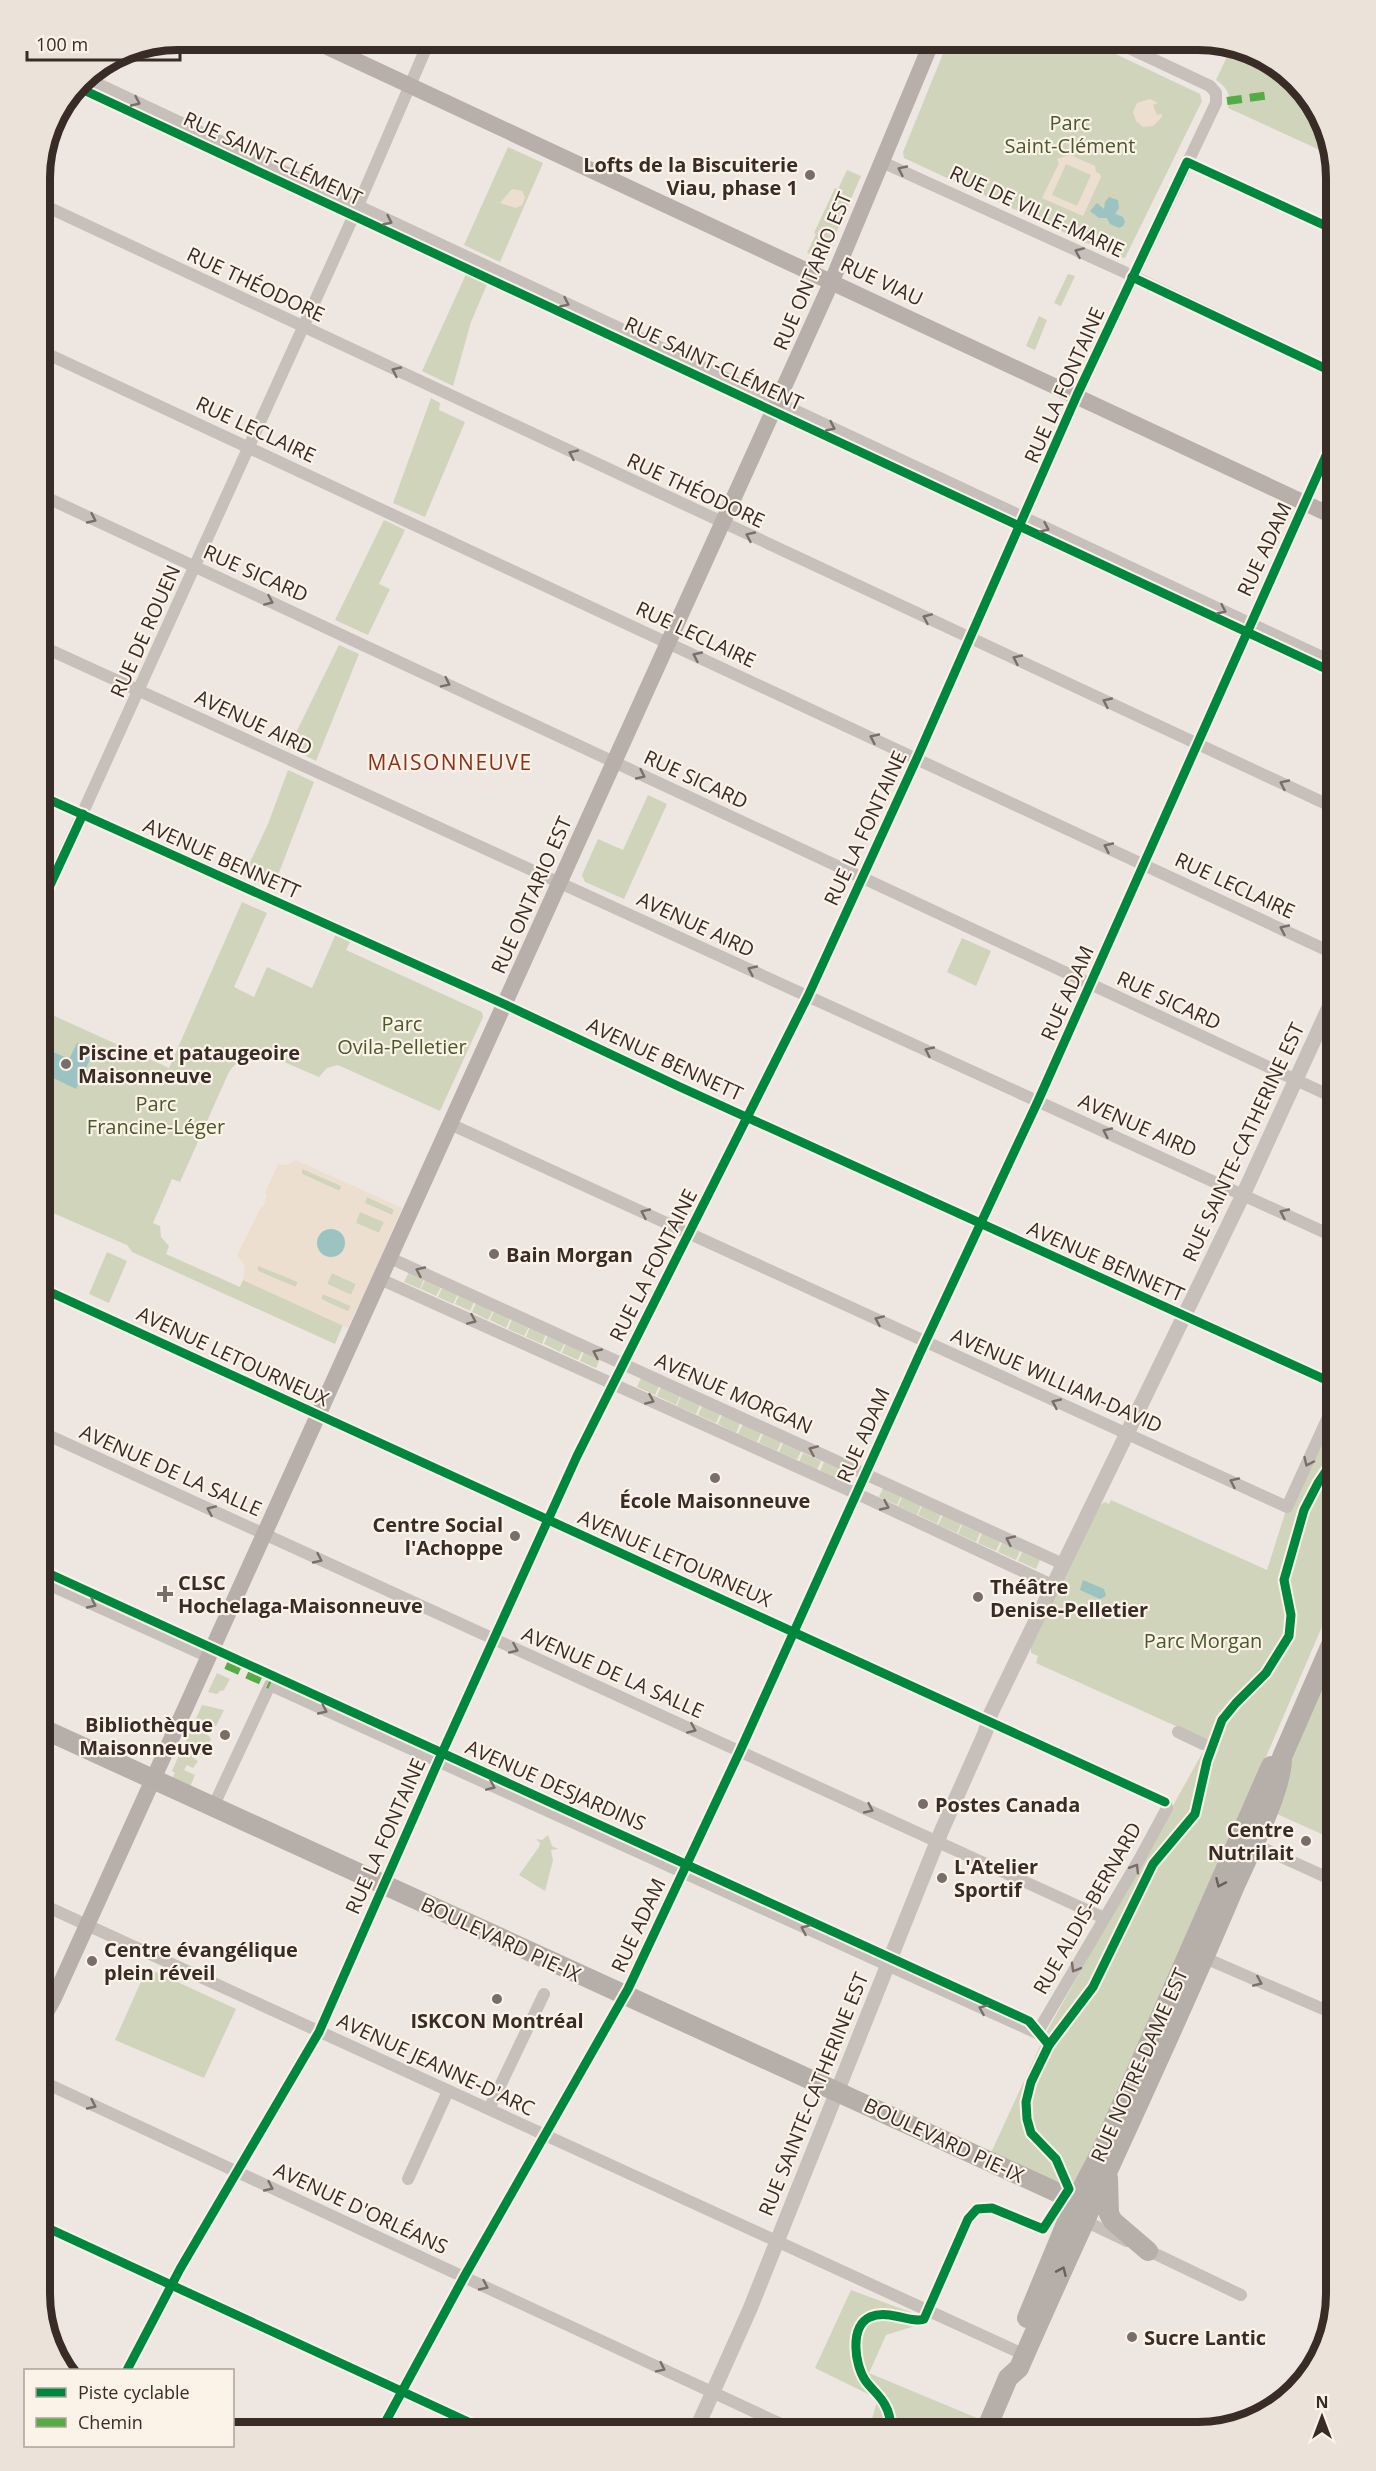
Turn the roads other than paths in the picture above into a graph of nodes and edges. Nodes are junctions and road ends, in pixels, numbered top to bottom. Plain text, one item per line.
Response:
1 (333, 50) edge
2 (425, 50) edge
3 (928, 50) edge
4 (1133, 50) edge
5 (92, 82) edge
6 (410, 86) junction
7 (882, 162) junction
8 (1187, 162) junction
9 (357, 207) junction
10 (50, 208) edge
11 (1326, 226) edge
12 (1132, 277) junction
13 (832, 281) junction
14 (303, 328) junction
15 (50, 355) edge
16 (1326, 369) edge
17 (1077, 396) junction
18 (778, 402) junction
19 (249, 448) junction
20 (1326, 455) edge
21 (50, 499) edge
22 (1305, 502) junction
23 (1326, 512) edge
24 (1024, 518) junction
25 (722, 524) junction
26 (195, 567) junction
27 (1250, 623) junction
28 (970, 638) junction
29 (669, 643) junction
30 (50, 650) edge
31 (1326, 659) edge
32 (139, 691) junction
33 (1197, 743) junction
34 (917, 758) junction
35 (614, 762) junction
36 (50, 800) edge
37 (1326, 804) edge
38 (83, 814) junction
39 (1144, 864) junction
40 (863, 878) junction
41 (560, 883) junction
42 (50, 885) edge
43 (1326, 950) edge
44 (1091, 984) junction
45 (808, 996) junction
46 (504, 1004) junction
47 (1326, 1015) edge
48 (1297, 1080) junction
49 (1326, 1094) edge
50 (1038, 1101) junction
51 (747, 1117) junction
52 (450, 1124) junction
53 (1244, 1195) junction
54 (981, 1224) junction
55 (689, 1233) junction
56 (1326, 1233) edge
57 (390, 1258) junction
58 (380, 1279) junction
59 (50, 1292) edge
60 (1185, 1316) junction
61 (926, 1342) junction
62 (622, 1364) junction
63 (1326, 1381) edge
64 (613, 1383) junction
65 (319, 1415) junction
66 (1326, 1422) edge
67 (1126, 1433) junction
68 (50, 1436) edge
69 (865, 1474) junction
70 (857, 1493) junction
71 (1287, 1507) joint
72 (548, 1520) junction
73 (265, 1534) junction
74 (1063, 1564) junction
75 (50, 1585) edge
76 (1052, 1585) junction
77 (794, 1632) junction
78 (495, 1640) junction
79 (209, 1656) junction
80 (1326, 1656) edge
81 (988, 1722) junction
82 (1178, 1732) dead end
83 (50, 1733) edge
84 (50, 1743) edge
85 (1203, 1744) dead end
86 (740, 1751) junction
87 (437, 1762) junction
88 (151, 1784) junction
89 (1165, 1802) joint
90 (213, 1807) junction
91 (938, 1840) junction
92 (1246, 1841) junction
93 (682, 1873) junction
94 (1326, 1877) edge
95 (381, 1889) junction
96 (50, 1908) edge
97 (1104, 1918) junction
98 (87, 1925) junction
99 (1205, 1958) junction
100 (888, 1967) junction
101 (50, 1992) edge
102 (544, 1994) dead end
103 (622, 1999) junction
104 (1326, 2010) edge
105 (319, 2032) junction
106 (1037, 2032) joint
107 (50, 2085) edge
108 (448, 2091) junction
109 (834, 2096) junction
110 (489, 2109) junction
111 (546, 2136) junction
112 (1108, 2170) junction
113 (235, 2172) junction
114 (408, 2179) dead end
115 (1078, 2211) junction
116 (50, 2229) edge
117 (776, 2241) junction
118 (1148, 2251) junction
119 (464, 2277) junction
120 (172, 2285) junction
121 (1241, 2295) dead end
122 (1014, 2350) junction
123 (128, 2369) edge
124 (1008, 2379) junction
125 (402, 2391) junction
126 (713, 2392) junction
127 (386, 2421) edge
128 (467, 2421) edge
129 (699, 2422) edge
130 (776, 2422) edge
131 (989, 2422) edge

1 - 6 main road, RUE VIAU
2 - 6 street, RUE DE ROUEN
3 - 7 main road, RUE ONTARIO EST
4 - 8 street, RUE LA FONTAINE
5 -> 9 street, RUE SAINT-CLÉMENT
6 - 9 street, RUE DE ROUEN
6 - 13 main road, RUE VIAU
12 -> 7 street, RUE DE VILLE-MARIE
7 - 13 main road, RUE ONTARIO EST
8 - 11 street
8 - 12 street, RUE LA FONTAINE
9 - 14 street, RUE DE ROUEN
9 -> 18 street, RUE SAINT-CLÉMENT
10 - 14 street, RUE THÉODORE
12 - 16 street, RUE DE VILLE-MARIE
12 - 17 street, RUE LA FONTAINE
13 - 17 main road, RUE VIAU
13 - 18 main road, RUE ONTARIO EST
14 - 19 street, RUE DE ROUEN
25 -> 14 street, RUE THÉODORE
15 - 19 street, RUE LECLAIRE
17 - 22 main road, RUE VIAU
17 - 24 street, RUE LA FONTAINE
18 -> 24 street, RUE SAINT-CLÉMENT
18 - 25 main road, RUE ONTARIO EST
19 - 26 street, RUE DE ROUEN
19 - 29 street, RUE LECLAIRE
20 - 22 street, RUE ADAM
21 -> 26 street, RUE SICARD
22 - 23 main road, RUE VIAU
22 - 27 street, RUE ADAM
24 -> 27 street, RUE SAINT-CLÉMENT
24 - 28 street, RUE LA FONTAINE
28 -> 25 street, RUE THÉODORE
25 - 29 main road, RUE ONTARIO EST
26 - 32 street, RUE DE ROUEN
26 -> 35 street, RUE SICARD
27 - 31 street, RUE SAINT-CLÉMENT
27 - 33 street, RUE ADAM
33 -> 28 street, RUE THÉODORE
28 - 34 street, RUE LA FONTAINE
34 -> 29 street, RUE LECLAIRE
29 - 35 main road, RUE ONTARIO EST
30 - 32 street, AVENUE AIRD
32 - 38 street, RUE DE ROUEN
32 - 41 street, AVENUE AIRD
37 -> 33 street, RUE THÉODORE
33 - 39 street, RUE ADAM
39 -> 34 street, RUE LECLAIRE
34 - 40 street, RUE LA FONTAINE
35 -> 40 street, RUE SICARD
35 - 41 main road, RUE ONTARIO EST
36 - 38 street, AVENUE BENNETT
38 - 42 street, RUE DE ROUEN
38 - 46 street, AVENUE BENNETT
43 -> 39 street, RUE LECLAIRE
39 - 44 street, RUE ADAM
40 - 44 street, RUE SICARD
40 - 45 street, RUE LA FONTAINE
45 -> 41 street, AVENUE AIRD
41 - 46 main road, RUE ONTARIO EST
44 - 48 street, RUE SICARD
44 - 50 street, RUE ADAM
50 -> 45 street, AVENUE AIRD
45 - 51 street, RUE LA FONTAINE
46 - 51 street, AVENUE BENNETT
46 - 52 main road, RUE ONTARIO EST
47 - 48 street, RUE SAINTE-CATHERINE EST
48 - 49 street, RUE SICARD
48 - 53 street, RUE SAINTE-CATHERINE EST
53 -> 50 street, AVENUE AIRD
50 - 54 street, RUE ADAM
51 - 54 street, AVENUE BENNETT
51 - 55 street, RUE LA FONTAINE
55 -> 52 street, AVENUE WILLIAM-DAVID
52 - 57 main road, RUE ONTARIO EST
56 -> 53 street, AVENUE AIRD
53 - 60 street, RUE SAINTE-CATHERINE EST
54 - 60 street, AVENUE BENNETT
54 - 61 street, RUE ADAM
61 -> 55 street, AVENUE WILLIAM-DAVID
55 - 62 street, RUE LA FONTAINE
57 - 58 main road, RUE ONTARIO EST
62 -> 57 street, AVENUE MORGAN
58 -> 64 street, AVENUE MORGAN
58 - 65 main road, RUE ONTARIO EST
59 - 65 street, AVENUE LETOURNEUX
60 -> 63 street, AVENUE BENNETT
60 - 67 street, RUE SAINTE-CATHERINE EST
67 -> 61 street, AVENUE WILLIAM-DAVID
61 - 69 street, RUE ADAM
62 - 64 street, RUE LA FONTAINE
69 -> 62 street, AVENUE MORGAN
64 -> 70 street, AVENUE MORGAN
64 - 72 street, RUE LA FONTAINE
65 - 72 street, AVENUE LETOURNEUX
65 - 73 main road, RUE ONTARIO EST
66 -> 71 street, AVENUE BENNETT
71 -> 67 street, AVENUE WILLIAM-DAVID
67 - 74 street, RUE SAINTE-CATHERINE EST
73 -> 68 street, AVENUE DE LA SALLE
69 - 70 street, RUE ADAM
74 -> 69 street, AVENUE MORGAN
70 -> 76 street, AVENUE MORGAN
70 - 77 street, RUE ADAM
72 - 77 street, AVENUE LETOURNEUX
72 - 78 street, RUE LA FONTAINE
73 -> 78 street, AVENUE DE LA SALLE
73 - 79 main road, RUE ONTARIO EST
74 - 76 street, RUE SAINTE-CATHERINE EST
75 -> 79 street
76 - 81 street, RUE SAINTE-CATHERINE EST
77 - 81 street, AVENUE LETOURNEUX
77 - 86 street, RUE ADAM
78 -> 86 street, AVENUE DE LA SALLE
78 - 87 street, RUE LA FONTAINE
79 - 88 main road, RUE ONTARIO EST
80 - 92 main road, RUE NOTRE-DAME EST
81 - 89 street, AVENUE LETOURNEUX
81 - 91 street, RUE SAINTE-CATHERINE EST
82 - 85 street
83 - 88 main road, BOULEVARD PIE-IX
84 - 88 main road, BOULEVARD PIE-IX
86 -> 91 street, AVENUE DE LA SALLE
86 - 93 street, RUE ADAM
90 -> 87 street, AVENUE DESJARDINS
87 -> 93 street, AVENUE DESJARDINS
87 - 95 street, RUE LA FONTAINE
88 - 90 main road, BOULEVARD PIE-IX
88 - 95 main road, BOULEVARD PIE-IX
88 - 98 main road, RUE ONTARIO EST
97 -> 89 street, RUE ALDIS-BERNARD
90 - 95 main road, BOULEVARD PIE-IX
91 - 97 street, AVENUE DE LA SALLE
91 - 100 street, RUE SAINTE-CATHERINE EST
92 - 94 street
92 - 99 main road, RUE NOTRE-DAME EST
92 -> 115 main road, RUE NOTRE-DAME EST
100 -> 93 street, AVENUE DESJARDINS
93 - 103 street, RUE ADAM
95 - 103 main road, BOULEVARD PIE-IX
95 - 103 main road, BOULEVARD PIE-IX
95 - 105 street, RUE LA FONTAINE
96 - 98 street, AVENUE JEANNE-D'ARC
97 -> 106 street, RUE ALDIS-BERNARD
98 - 101 main road, RUE ONTARIO EST
98 - 105 street, AVENUE JEANNE-D'ARC
99 -> 104 street
99 - 112 main road, RUE NOTRE-DAME EST
106 -> 100 street, AVENUE DESJARDINS
100 - 109 street, RUE SAINTE-CATHERINE EST
102 - 110 street
103 - 109 main road, BOULEVARD PIE-IX
103 - 109 main road, BOULEVARD PIE-IX
103 - 111 street, RUE ADAM
105 - 108 street, AVENUE JEANNE-D'ARC
105 - 113 street, RUE LA FONTAINE
107 -> 113 street, AVENUE D'ORLÉANS
108 - 110 street, AVENUE JEANNE-D'ARC
108 - 114 street
109 - 115 main road, BOULEVARD PIE-IX
109 - 117 street, RUE SAINTE-CATHERINE EST
110 - 111 street, AVENUE JEANNE-D'ARC
111 - 117 street, AVENUE JEANNE-D'ARC
111 - 119 street, RUE ADAM
112 - 115 main road, RUE NOTRE-DAME EST
112 - 118 main road
113 -> 119 street, AVENUE D'ORLÉANS
113 - 120 street, RUE LA FONTAINE
115 - 118 street, BOULEVARD PIE-IX
115 - 122 main road, RUE NOTRE-DAME EST
124 -> 115 main road, RUE NOTRE-DAME EST
116 - 120 street
117 - 122 street, AVENUE JEANNE-D'ARC
117 - 126 street, RUE SAINTE-CATHERINE EST
118 - 121 street, BOULEVARD PIE-IX
119 - 125 street, RUE ADAM
119 -> 126 street, AVENUE D'ORLÉANS
120 - 123 street, RUE LA FONTAINE
120 - 125 street
122 - 124 main road, RUE NOTRE-DAME EST
124 - 131 main road, RUE NOTRE-DAME EST
125 - 127 street, RUE ADAM
125 - 128 street
126 - 129 street, RUE SAINTE-CATHERINE EST
126 - 130 street, AVENUE D'ORLÉANS

